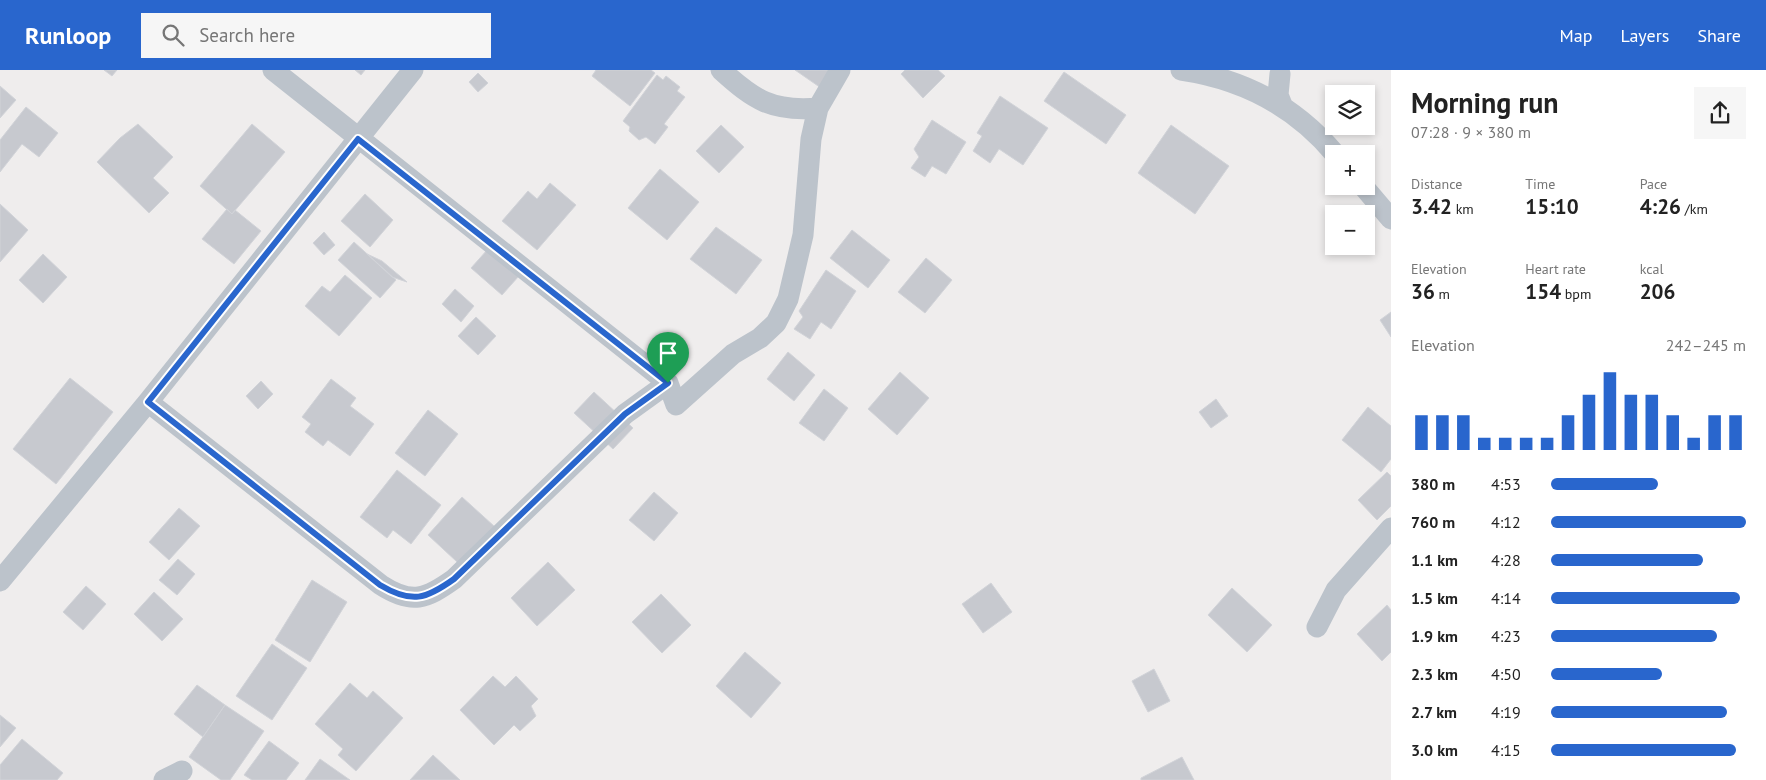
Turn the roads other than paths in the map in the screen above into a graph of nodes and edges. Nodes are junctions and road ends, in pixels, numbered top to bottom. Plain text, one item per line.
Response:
1 (273, 70) edge
2 (413, 70) edge
3 (721, 70) edge
4 (840, 70) edge
5 (1180, 70) edge
6 (1280, 74) dead end
7 (1282, 105) junction
8 (818, 108) junction
9 (358, 139) junction
10 (1326, 145) edge
11 (1371, 195) edge
12 (1391, 219) edge
13 (668, 383) junction
14 (148, 402) junction
15 (1391, 528) edge
16 (0, 581) edge
17 (1317, 627) dead end

1 - 9 street
2 - 9 street
3 - 8 street
4 - 8 street
5 - 7 street
6 - 7 street
7 - 10 street
8 - 13 street
9 - 13 street
9 - 14 street
11 - 12 street
13 - 14 street
14 - 16 street
15 - 17 street

